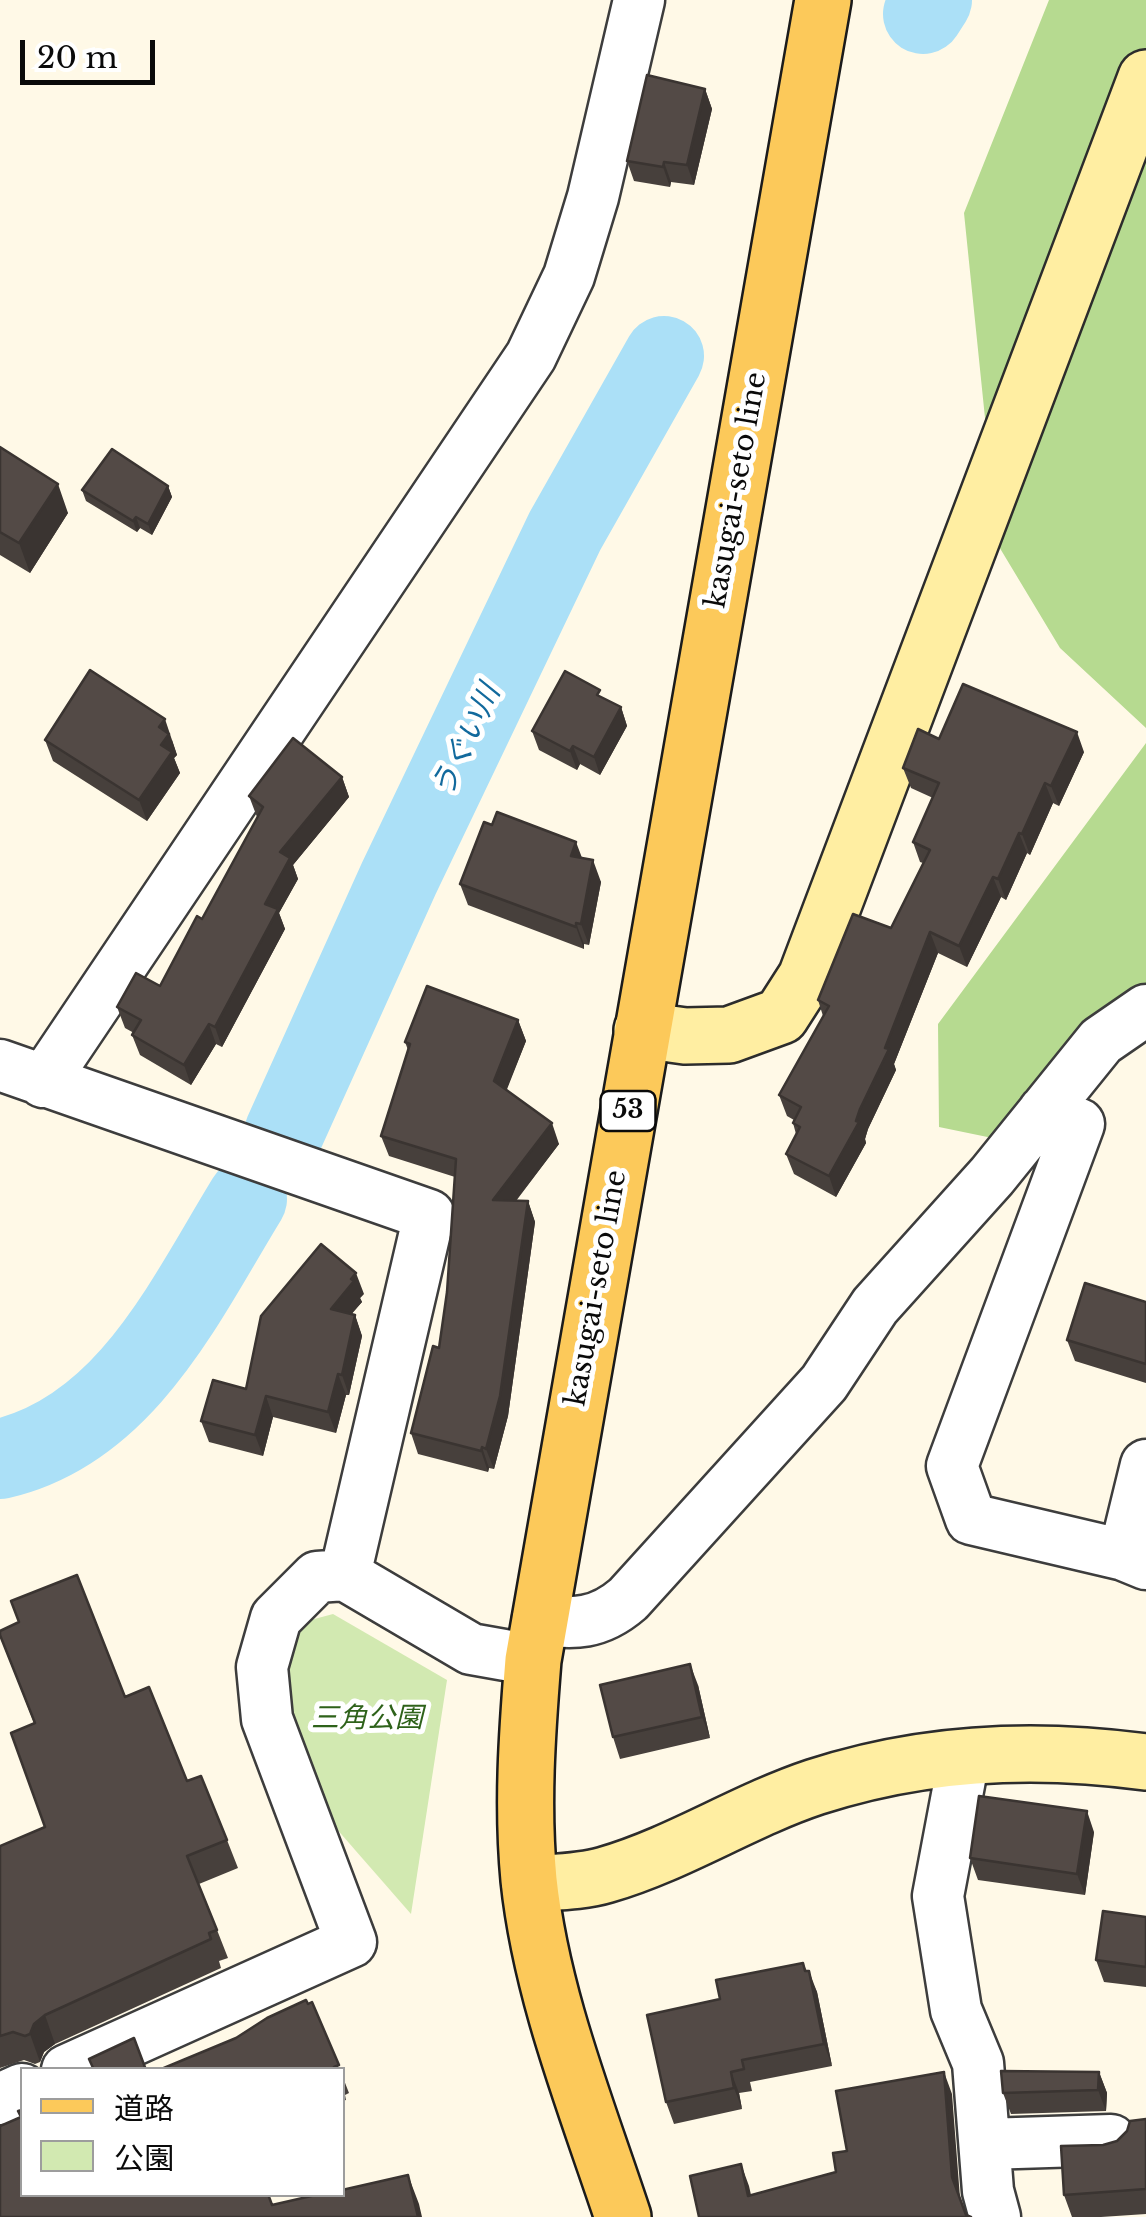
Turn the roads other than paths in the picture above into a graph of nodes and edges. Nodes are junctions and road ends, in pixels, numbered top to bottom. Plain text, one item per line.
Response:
1 (639, 0) edge
2 (823, 0) edge
3 (1146, 78) edge
4 (1146, 1010) edge
5 (642, 1030) junction
6 (21, 1073) edge
7 (1044, 1112) junction
8 (1146, 1465) edge
9 (1135, 1560) edge
10 (344, 1575) junction
11 (535, 1640) junction
12 (964, 1758) junction
13 (1146, 1762) edge
14 (530, 1884) junction
15 (74, 2067) edge
16 (1110, 2140) edge
17 (986, 2144) junction
18 (622, 2217) edge
19 (995, 2217) edge

1 - 6 street
2 - 5 main road, kasugai-seto line / 53
3 - 5 street
4 - 7 street
5 - 11 main road, kasugai-seto line / 53
6 - 10 street
7 - 9 street
7 - 11 street
8 - 9 street
10 - 11 street
10 - 15 street
11 - 14 main road, kasugai-seto line / 53
12 - 13 street
12 - 14 street
12 - 17 street
14 - 18 main road, kasugai-seto line / 53
16 - 17 street
17 - 19 street

